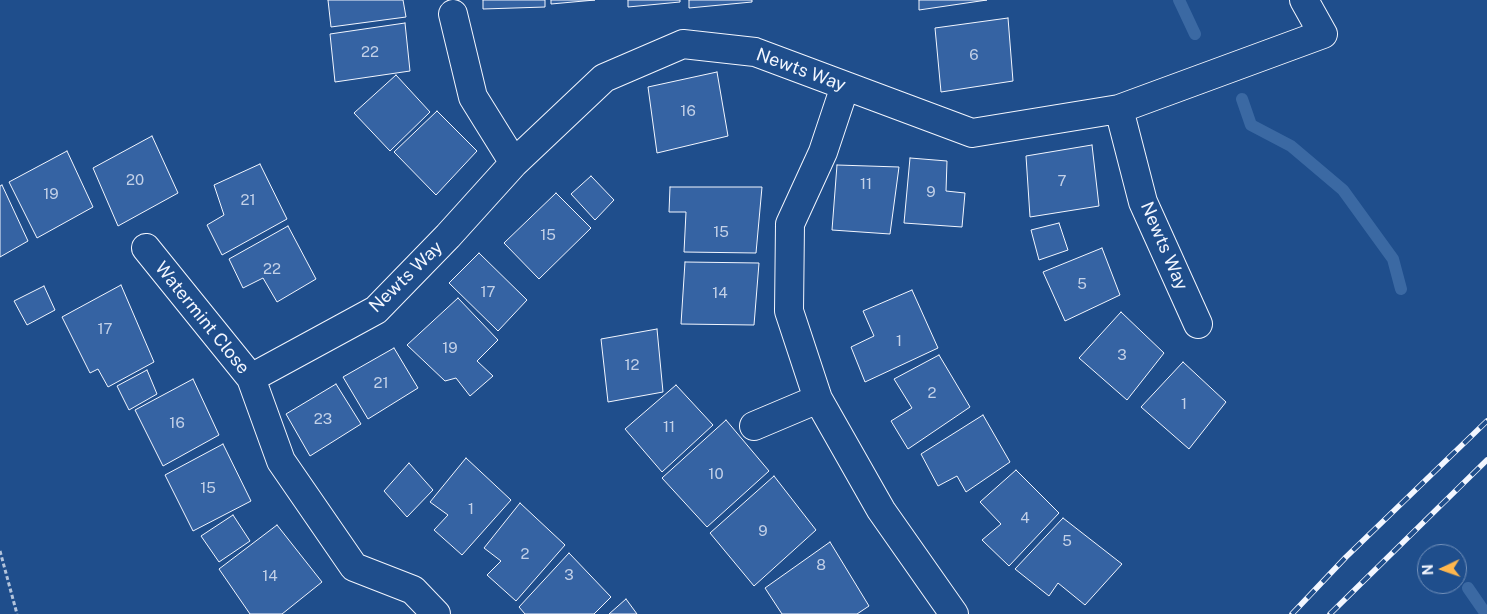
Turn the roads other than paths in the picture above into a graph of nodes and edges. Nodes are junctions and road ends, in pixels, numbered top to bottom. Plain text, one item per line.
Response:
1 (1304, 0) edge
2 (453, 14) dead end
3 (845, 86) junction
4 (1120, 109) junction
5 (514, 163) junction
6 (146, 248) dead end
7 (1198, 324) dead end
8 (251, 378) junction
9 (818, 399) junction
10 (754, 426) dead end
11 (436, 614) edge
12 (954, 614) edge

1 - 4 street, Newts Way
2 - 5 street
3 - 4 street, Newts Way
3 - 5 street, Newts Way
3 - 9 street
4 - 7 street, Newts Way
5 - 8 street, Newts Way
6 - 8 street, Watermint Close
8 - 11 street, Watermint Close
9 - 10 street
9 - 12 street

